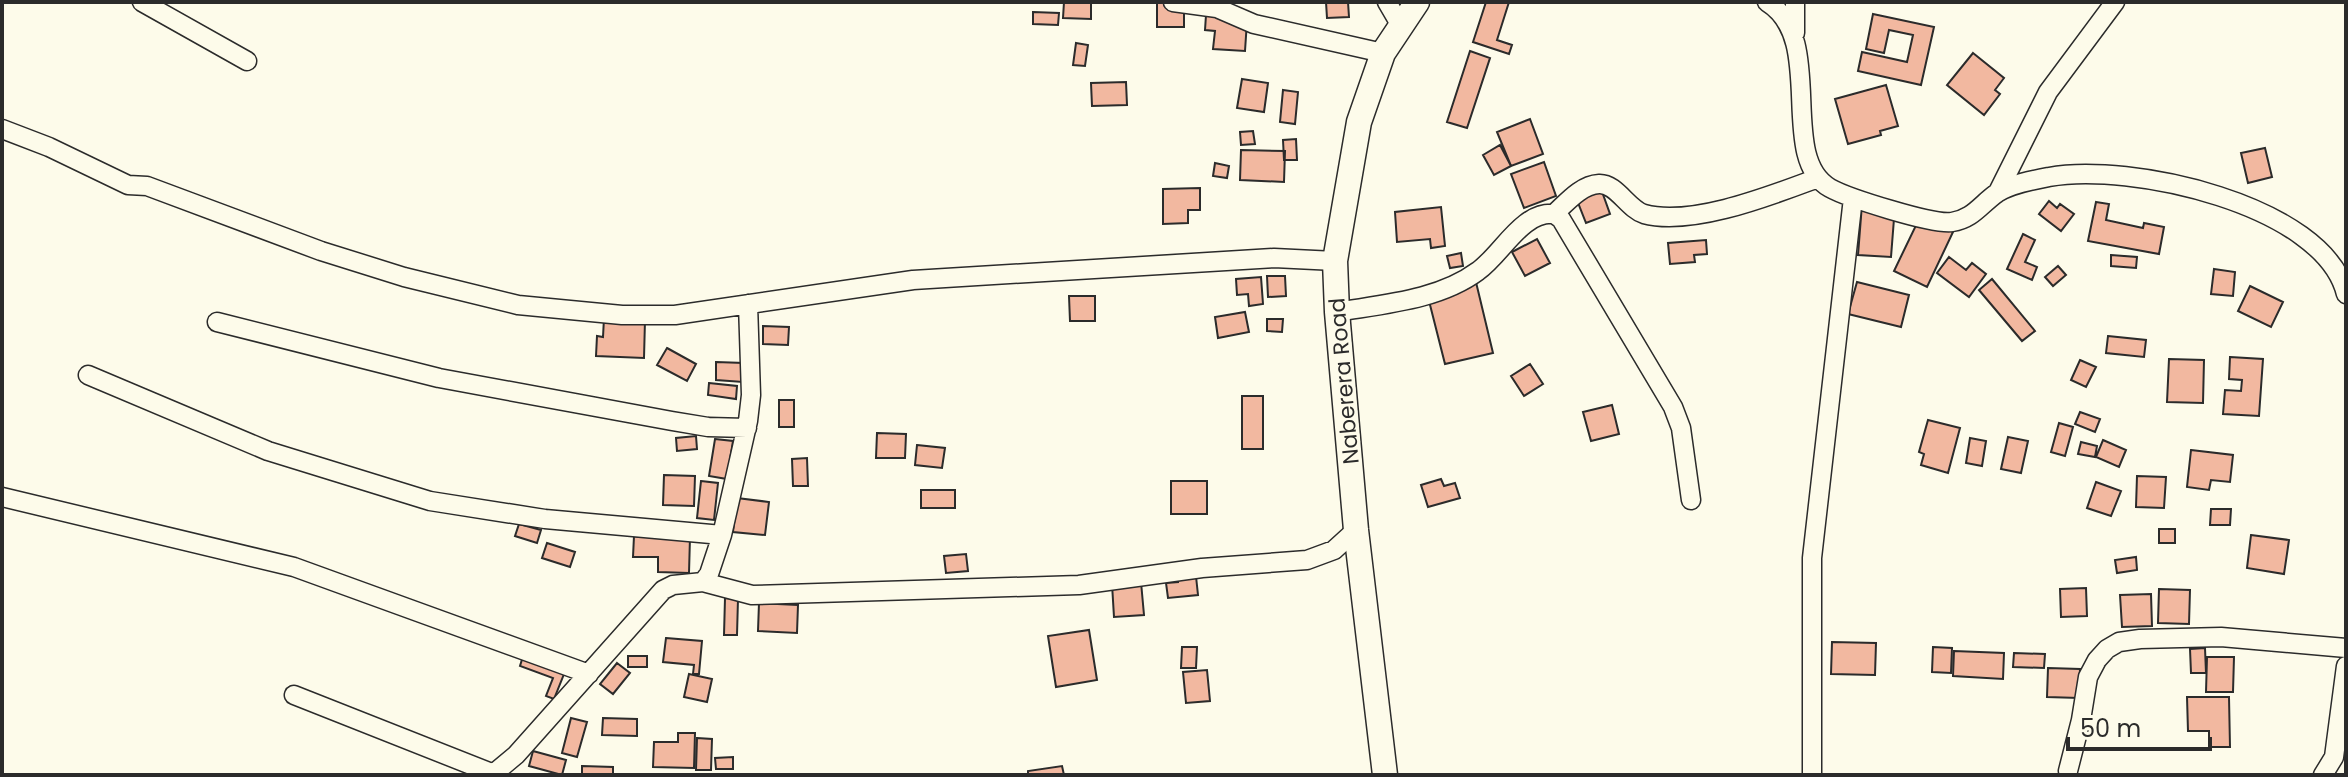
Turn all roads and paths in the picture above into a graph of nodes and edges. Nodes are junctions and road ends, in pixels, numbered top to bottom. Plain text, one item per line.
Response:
1 (142, 2) edge
2 (1173, 2) edge
3 (1387, 2) edge
4 (1417, 2) edge
5 (1767, 2) edge
6 (1795, 2) edge
7 (2115, 2) edge
8 (1401, 26) junction
9 (1795, 36) junction
10 (1383, 53) junction
11 (247, 61) dead end
12 (2, 129) edge
13 (1818, 178) junction
14 (1998, 192) junction
15 (1853, 198) junction
16 (1554, 214) junction
17 (1335, 261) junction
18 (2346, 294) edge
19 (748, 304) junction
20 (1337, 312) junction
21 (217, 322) dead end
22 (88, 375) dead end
23 (747, 428) junction
24 (2, 497) edge
25 (1691, 500) dead end
26 (1356, 530) junction
27 (722, 535) junction
28 (703, 582) junction
29 (2346, 648) edge
30 (2346, 666) edge
31 (589, 674) junction
32 (294, 695) dead end
33 (2068, 771) dead end
34 (493, 774) edge
35 (1385, 775) edge
36 (1812, 775) edge
37 (2323, 775) edge

1 - 11 street
2 - 10 street
3 - 8 street
4 - 8 street, Naberera Road
5 - 9 street
6 - 9 street
7 - 14 street
8 - 10 street, Naberera Road
9 - 13 street
10 - 17 street, Naberera Road
12 - 19 street
13 - 15 street
13 - 16 street
14 - 15 street
14 - 18 street
15 - 36 street
16 - 20 street
16 - 25 street
17 - 19 street
17 - 20 street, Naberera Road
19 - 23 street
20 - 26 street, Naberera Road
21 - 23 street
22 - 27 street
23 - 27 street
24 - 31 street
26 - 28 street
26 - 35 street, Naberera Road
27 - 28 street
28 - 31 street
29 - 33 street
30 - 37 street
31 - 34 street
32 - 34 street

